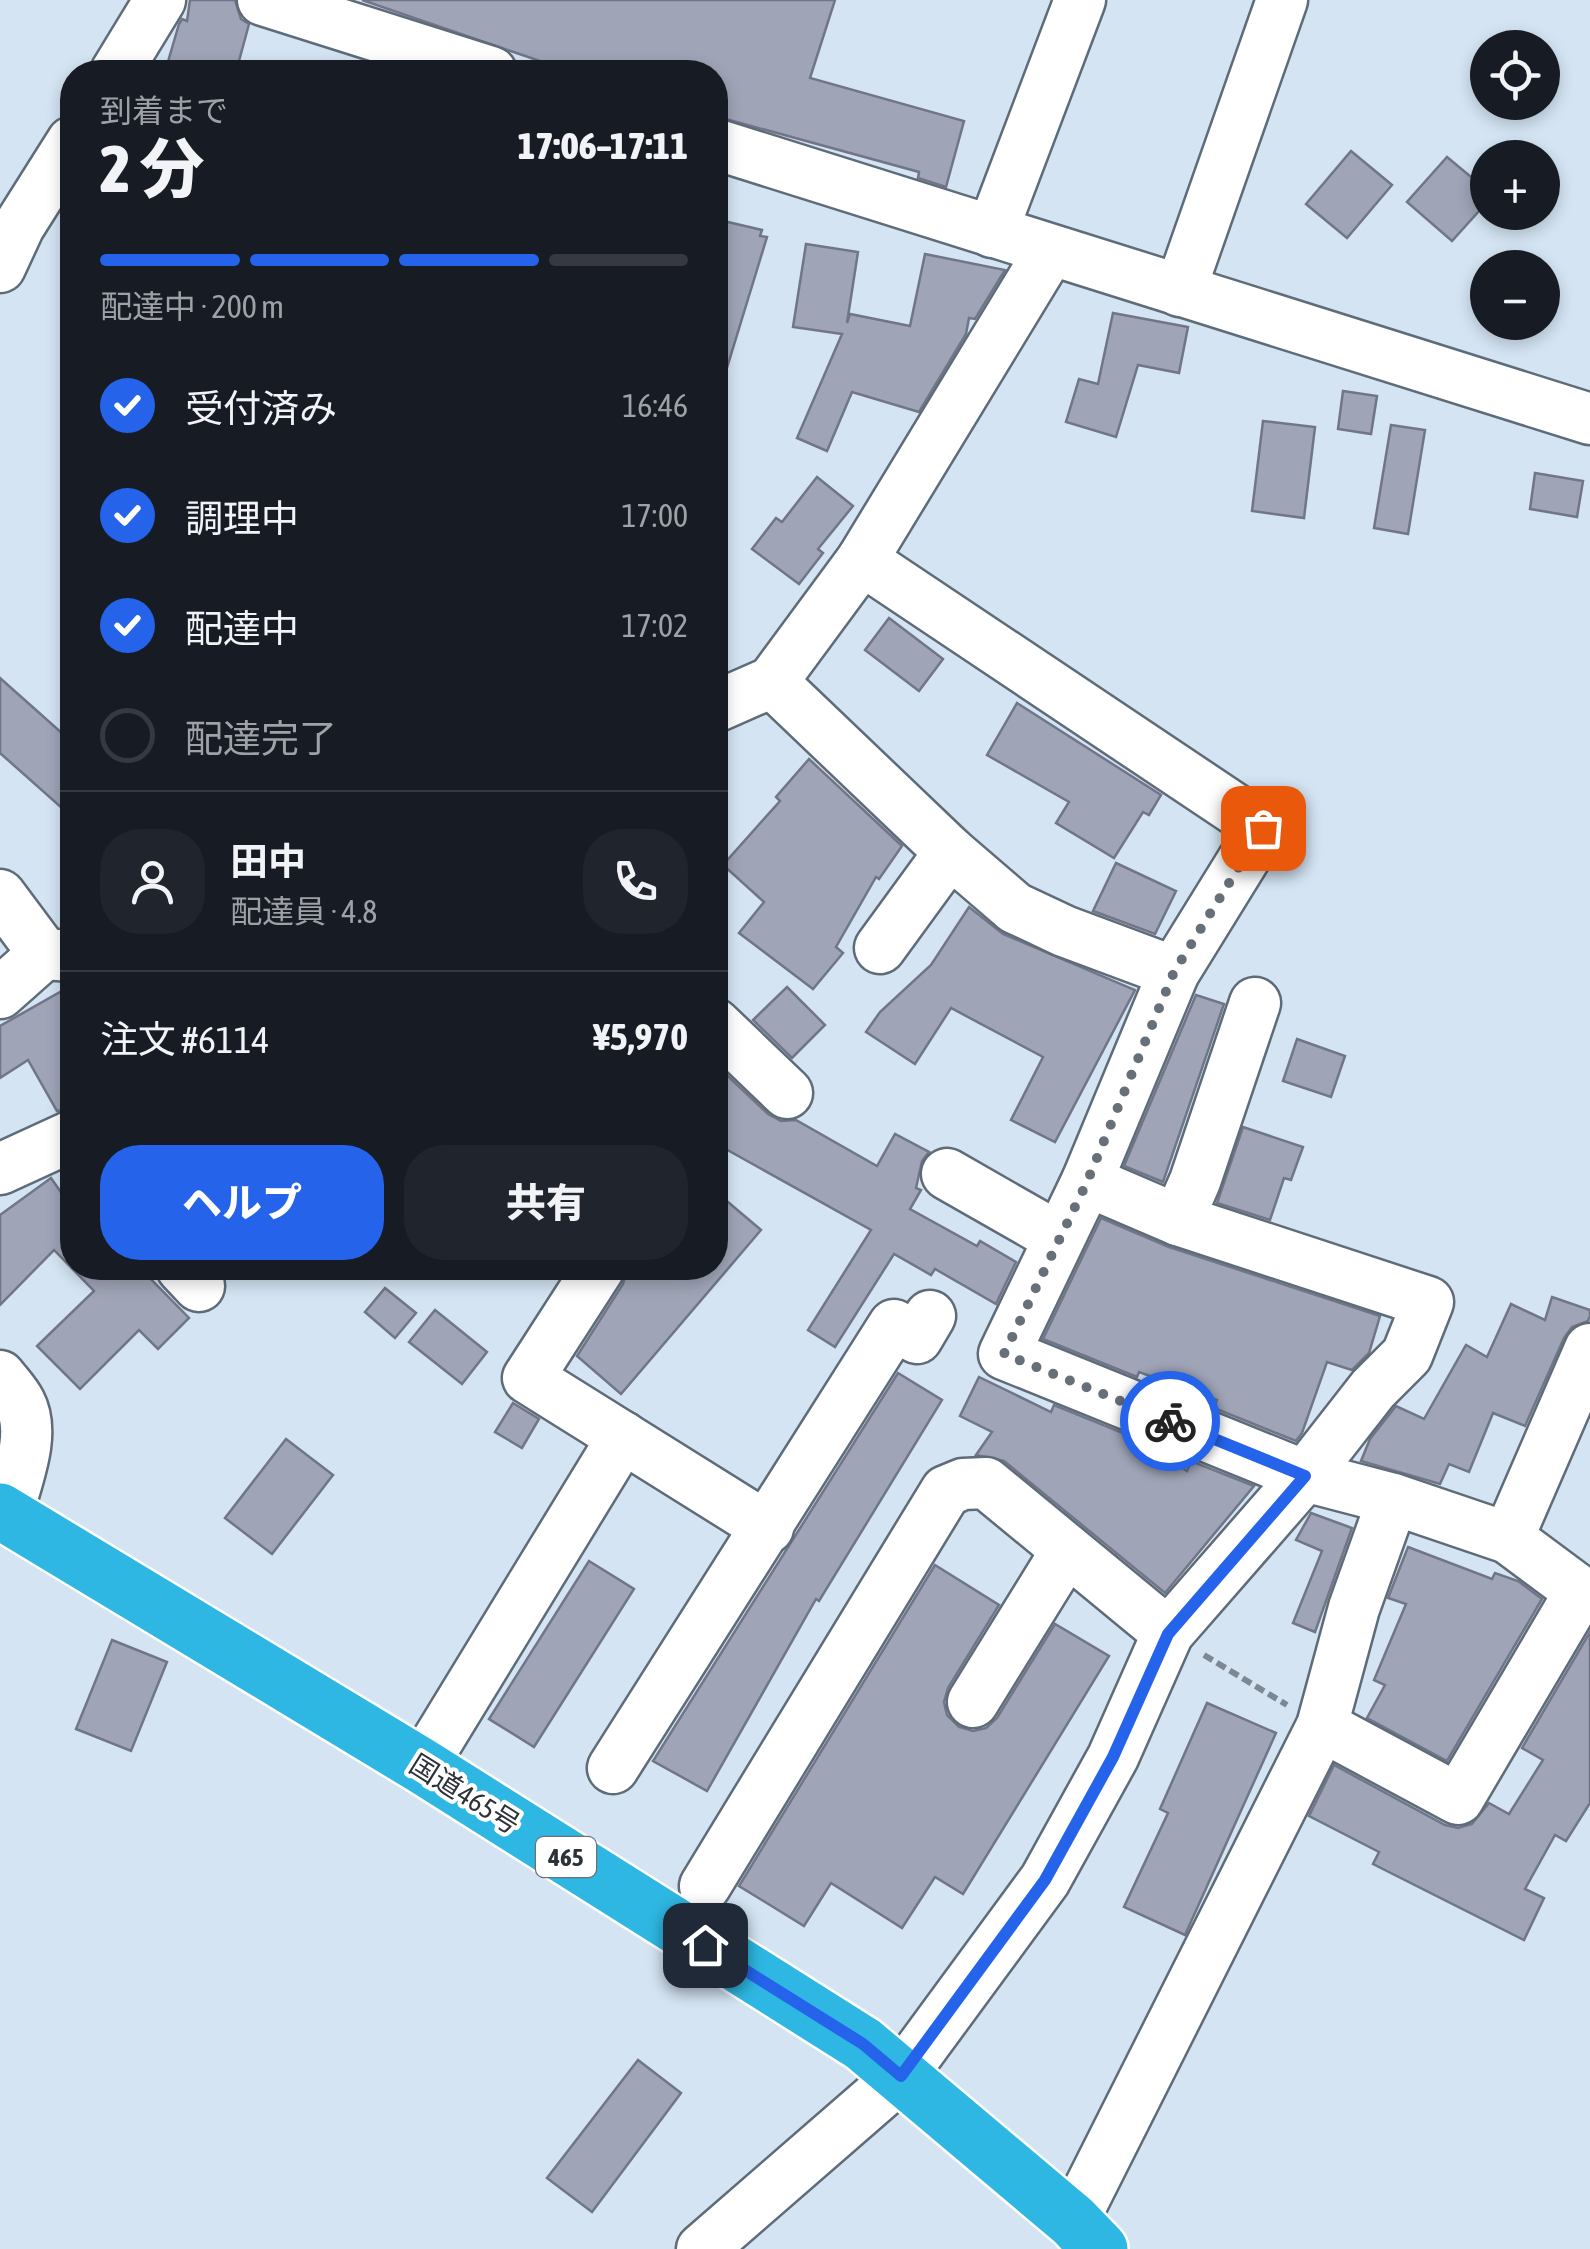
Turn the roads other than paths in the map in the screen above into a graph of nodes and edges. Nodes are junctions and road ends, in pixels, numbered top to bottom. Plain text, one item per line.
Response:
1 (160, 0) edge
2 (263, 0) edge
3 (1080, 0) edge
4 (1282, 0) edge
5 (123, 60) edge
6 (454, 60) edge
7 (728, 148) edge
8 (60, 161) edge
9 (992, 232) junction
10 (1050, 250) junction
11 (0, 267) edge
12 (1180, 291) junction
13 (1590, 419) edge
14 (862, 560) junction
15 (772, 682) junction
16 (728, 701) edge
17 (950, 852) junction
18 (0, 895) edge
19 (880, 948) dead end
20 (58, 955) edge
21 (1174, 972) junction
22 (0, 994) edge
23 (1255, 1003) dead end
24 (728, 1036) edge
25 (787, 1093) dead end
26 (60, 1146) edge
27 (0, 1169) edge
28 (947, 1174) dead end
29 (1087, 1182) junction
30 (1178, 1220) junction
31 (1059, 1238) junction
32 (591, 1280) edge
33 (930, 1316) dead end
34 (1590, 1351) edge
35 (0, 1376) edge
36 (623, 1437) junction
37 (1305, 1476) junction
38 (1393, 1499) junction
39 (4, 1513) edge
40 (768, 1528) junction
41 (1508, 1538) junction
42 (1067, 1550) junction
43 (1585, 1596) edge
44 (1168, 1634) junction
45 (973, 1702) dead end
46 (1322, 1726) junction
47 (422, 1766) junction
48 (613, 1768) dead end
49 (705, 1886) dead end
50 (901, 2076) junction
51 (1086, 2235) edge
52 (702, 2249) edge

1 - 5 street
2 - 6 street
3 - 9 street
4 - 12 street
7 - 9 street
8 - 11 street
9 - 10 street
10 - 12 street
10 - 14 street
12 - 13 street
14 - 15 street
14 - 21 street
15 - 16 street
15 - 17 street
17 - 19 street
17 - 21 street
18 - 20 street
20 - 22 street
21 - 29 street
23 - 30 street
24 - 25 street
26 - 27 street
28 - 31 street
29 - 30 street
29 - 31 street
30 - 37 street
31 - 37 street
32 - 36 street
33 - 40 street
34 - 41 street
35 - 39 street
36 - 40 street
36 - 47 street
37 - 38 street
37 - 44 street
38 - 41 street
38 - 46 street
39 - 47 highway, 国道465号 / 465
40 - 48 street
41 - 43 street
42 - 44 street
42 - 45 street
42 - 49 street
43 - 46 street
44 - 50 street
46 - 51 street
47 - 50 highway, 国道465号 / 465
50 - 51 highway, 国道465号 / 465
50 - 52 street

